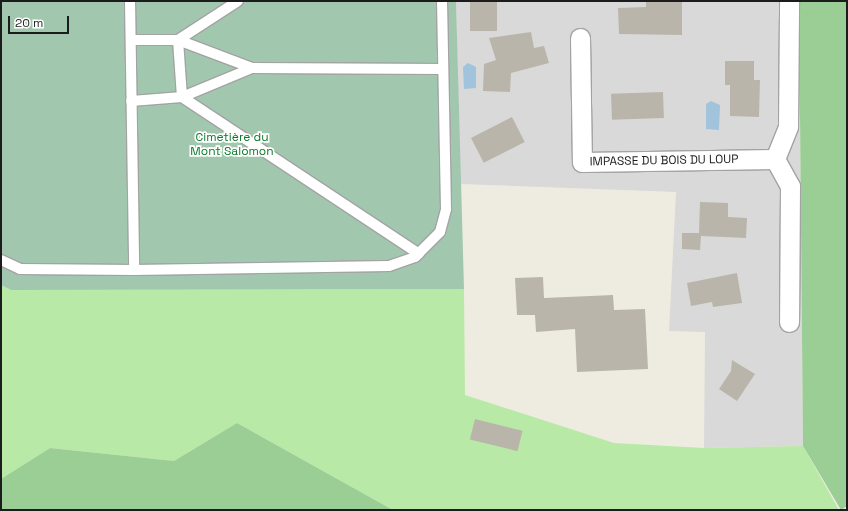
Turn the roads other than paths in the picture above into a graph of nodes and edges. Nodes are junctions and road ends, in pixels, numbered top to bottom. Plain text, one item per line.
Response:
1 (130, 1) edge
2 (238, 1) edge
3 (442, 1) edge
4 (789, 1) edge
5 (580, 38) dead end
6 (131, 40) junction
7 (178, 40) junction
8 (252, 68) junction
9 (443, 69) junction
10 (182, 97) junction
11 (132, 101) junction
12 (775, 159) junction
13 (419, 254) junction
14 (1, 260) edge
15 (134, 270) junction
16 (789, 322) dead end

1 - 6 lane
2 - 7 lane
3 - 9 lane
4 - 12 street
5 - 12 street, IMPASSE DU BOIS DU LOUP
6 - 7 lane
6 - 11 lane
7 - 8 lane
7 - 10 lane
8 - 9 lane
8 - 10 lane
9 - 13 lane
10 - 11 lane
10 - 13 lane
11 - 15 lane
12 - 16 street
13 - 15 lane
14 - 15 lane

